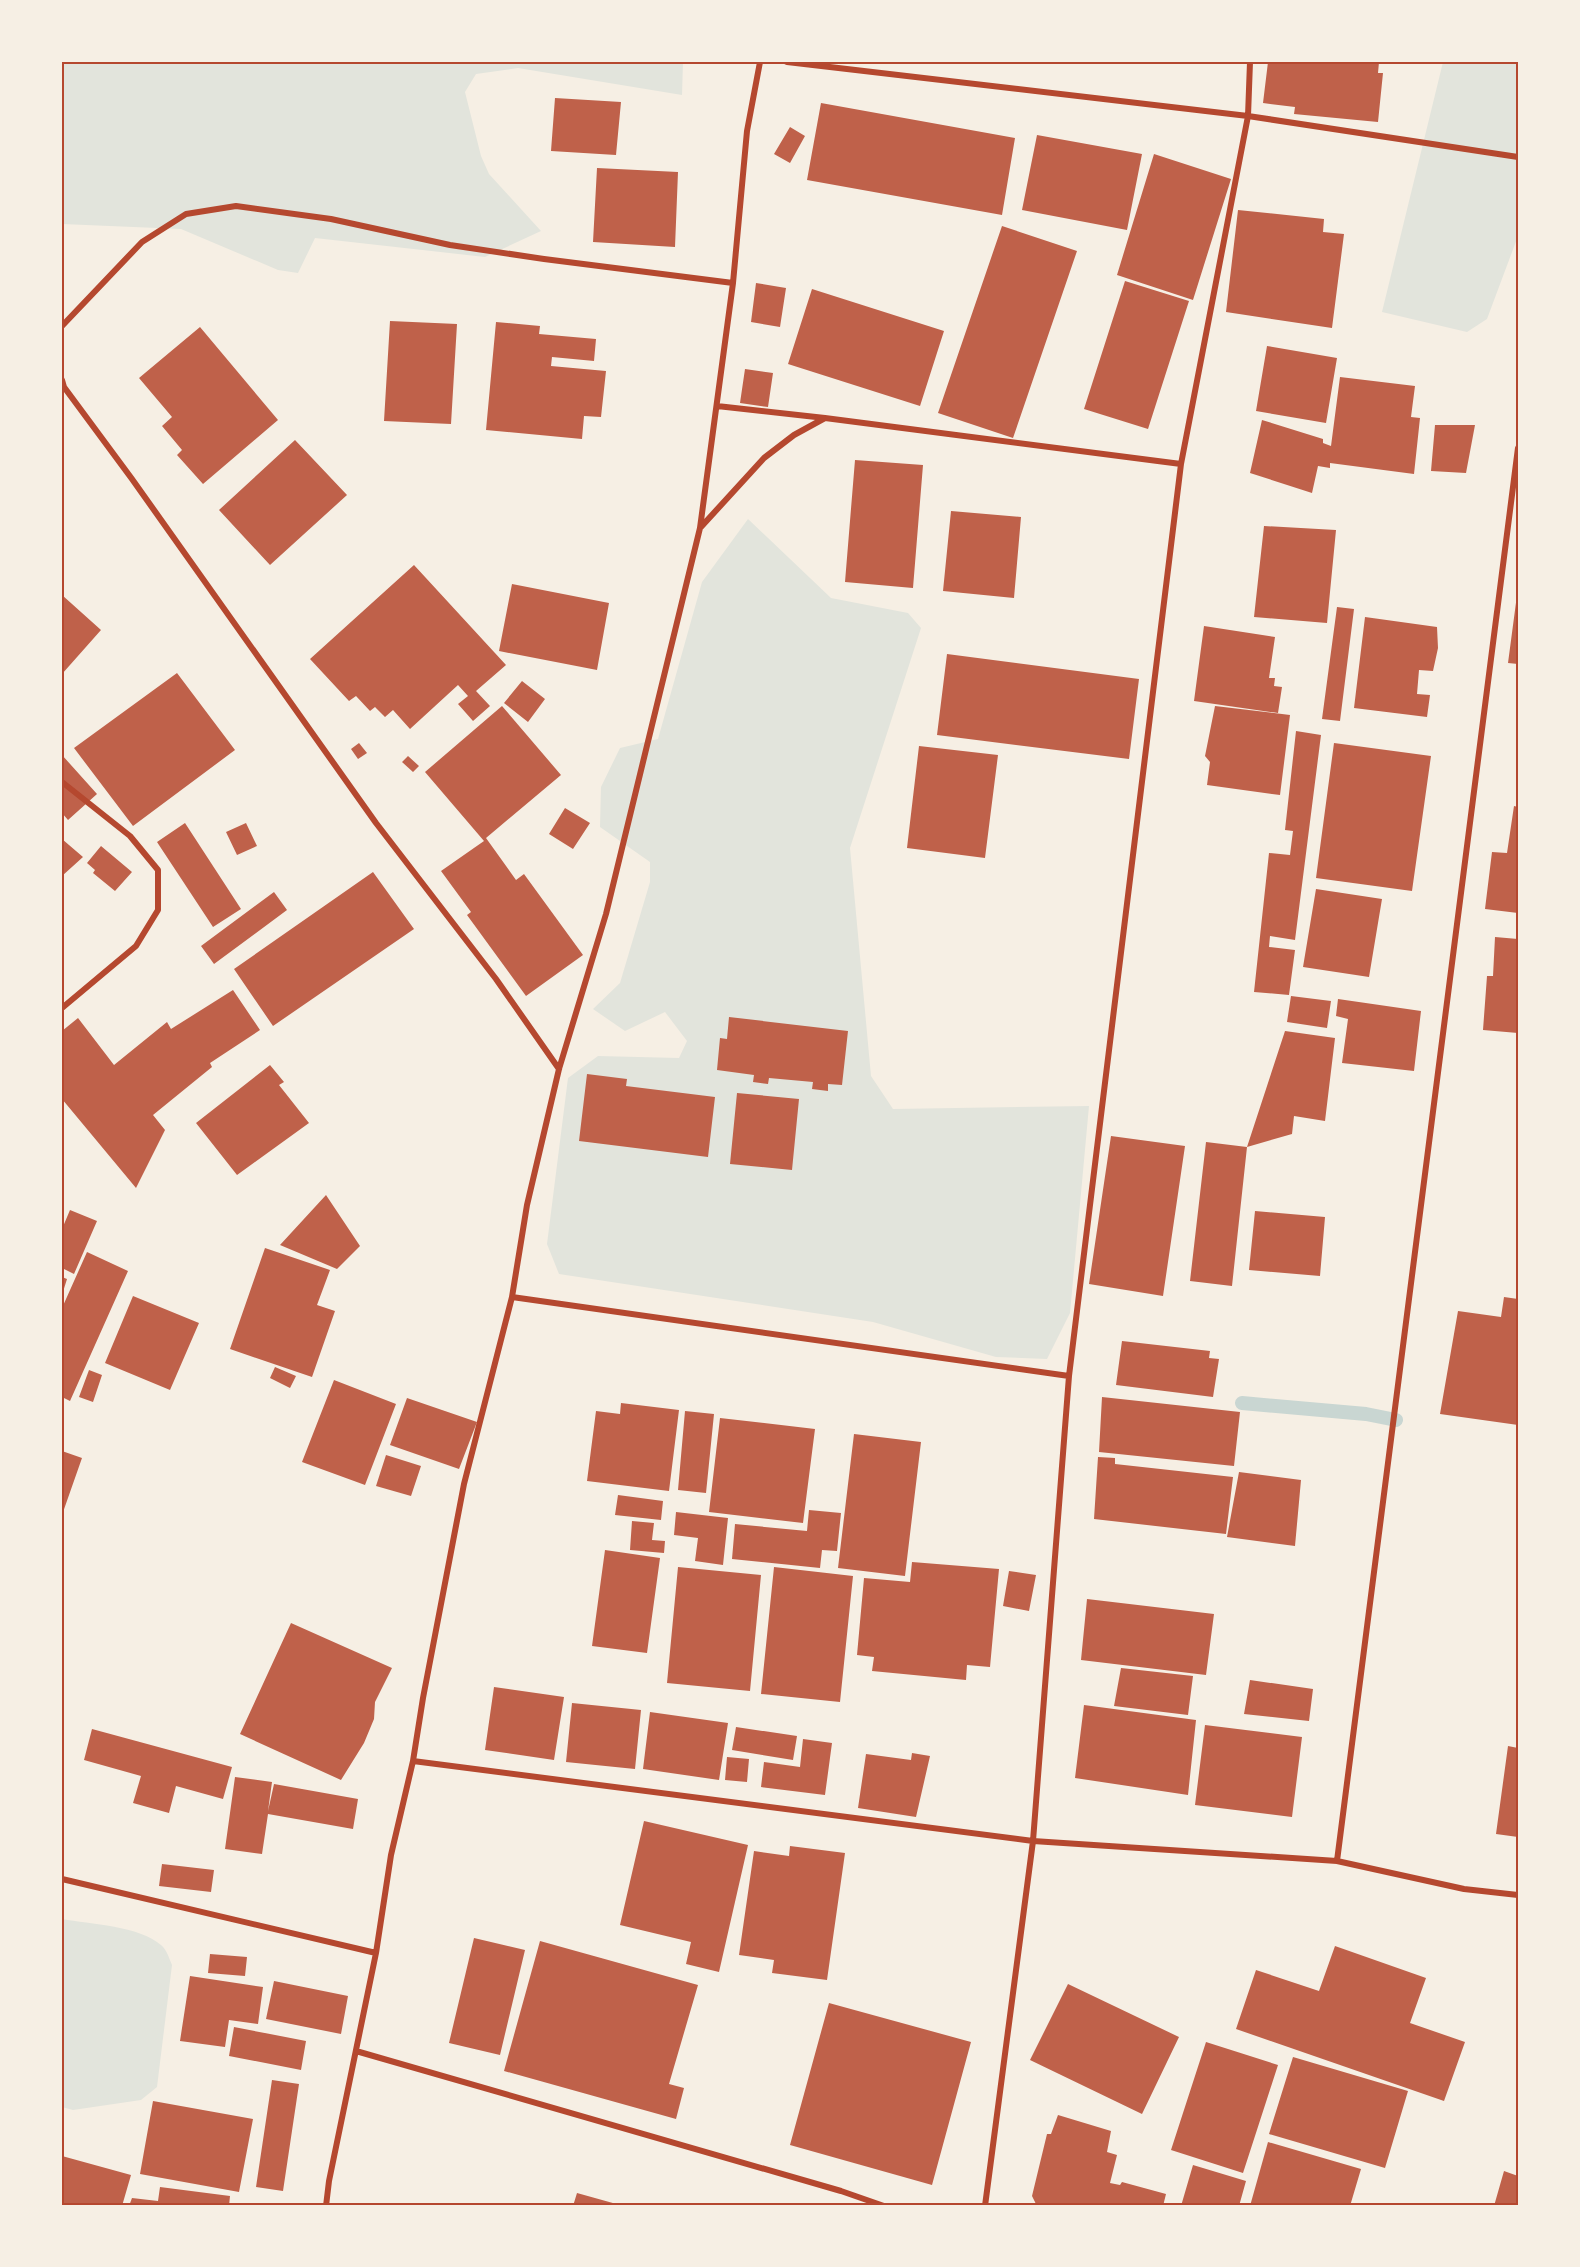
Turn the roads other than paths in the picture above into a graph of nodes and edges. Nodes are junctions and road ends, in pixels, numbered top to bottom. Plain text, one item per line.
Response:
1 (760, 62) edge
2 (787, 62) edge
3 (1250, 62) edge
4 (1248, 116) junction
5 (1518, 157) edge
6 (733, 283) junction
7 (62, 326) edge
8 (62, 380) edge
9 (717, 406) junction
10 (825, 418) junction
11 (1518, 448) edge
12 (1180, 464) junction
13 (700, 528) junction
14 (62, 782) edge
15 (62, 1008) edge
16 (560, 1070) junction
17 (512, 1297) junction
18 (1069, 1376) junction
19 (412, 1761) junction
20 (1033, 1841) junction
21 (1337, 1862) junction
22 (62, 1879) edge
23 (1518, 1895) edge
24 (376, 1953) junction
25 (356, 2051) junction
26 (326, 2205) edge
27 (884, 2205) edge
28 (985, 2205) edge

1 - 6 street
2 - 4 street
3 - 4 street
4 - 5 street
4 - 12 street
6 - 7 street
6 - 9 street
8 - 16 street
9 - 10 street
9 - 13 street
10 - 12 street
10 - 13 street
11 - 21 street
12 - 18 street
13 - 16 street
14 - 15 street
16 - 17 street
17 - 18 street
17 - 19 street
18 - 20 street
19 - 20 street
19 - 24 street
20 - 21 street
20 - 28 street
21 - 23 street
22 - 24 street
24 - 25 street
25 - 26 street
25 - 27 street

